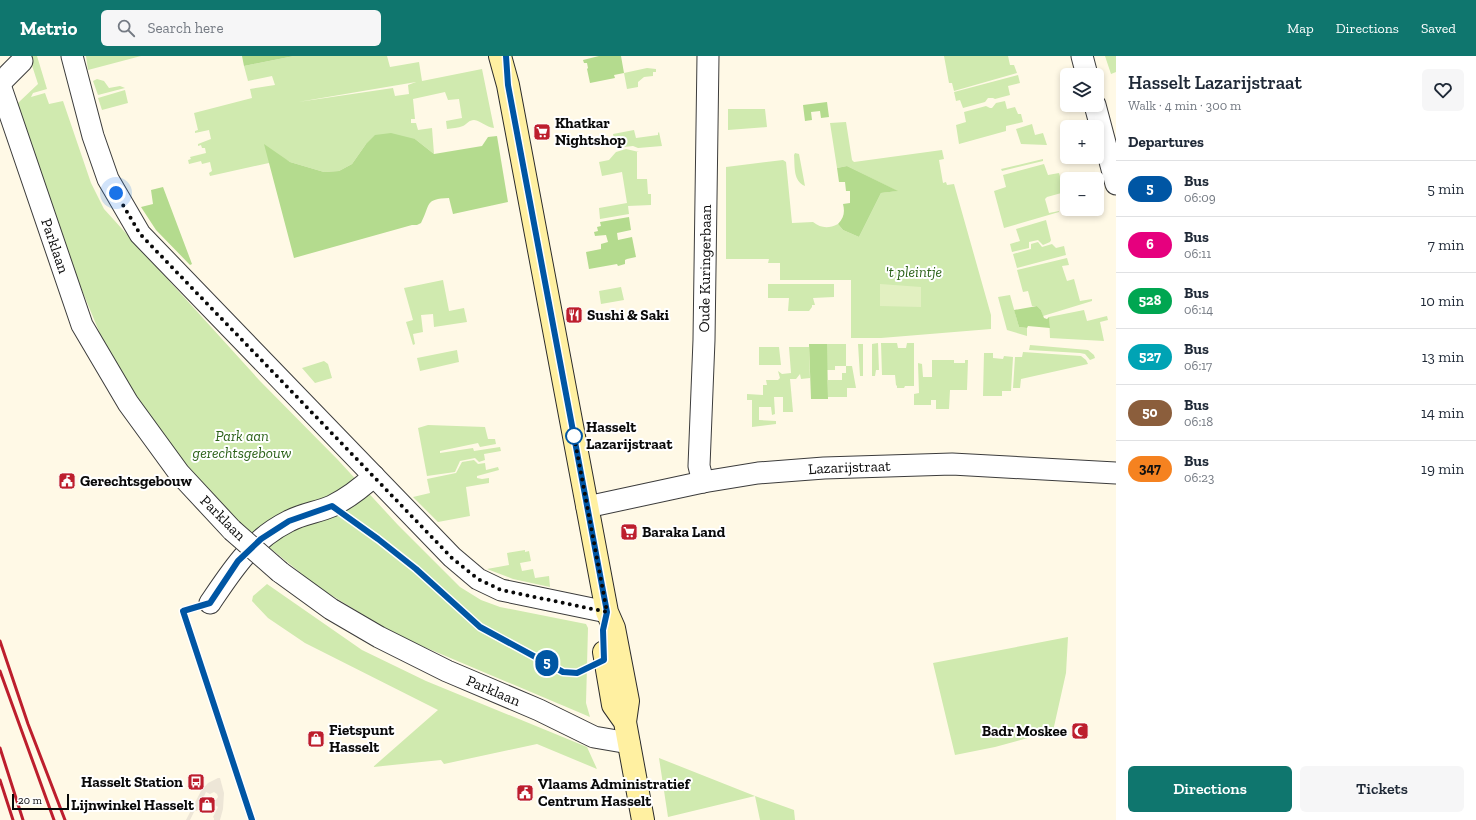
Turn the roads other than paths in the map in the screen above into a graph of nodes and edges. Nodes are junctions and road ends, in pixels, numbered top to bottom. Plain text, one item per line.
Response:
1 (72, 56) edge
2 (500, 56) edge
3 (506, 56) edge
4 (708, 56) edge
5 (1082, 56) edge
6 (22, 61) dead end
7 (1085, 68) edge
8 (0, 84) edge
9 (508, 85) junction
10 (1097, 112) edge
11 (1116, 184) edge
12 (1116, 474) edge
13 (374, 476) junction
14 (703, 482) junction
15 (587, 507) junction
16 (210, 603) dead end
17 (607, 612) junction
18 (627, 732) junction
19 (643, 820) edge

1 - 13 street
2 - 9 main road
3 - 9 main road
4 - 14 street, Oude Kuringerbaan
5 - 7 street
6 - 8 street, Parklaan
8 - 18 street, Parklaan, bridge
9 - 15 main road
10 - 11 street
12 - 14 street, Lazarijstraat
13 - 16 street
13 - 17 street
14 - 15 street, Lazarijstraat
15 - 17 main road
17 - 18 main road
18 - 19 main road

